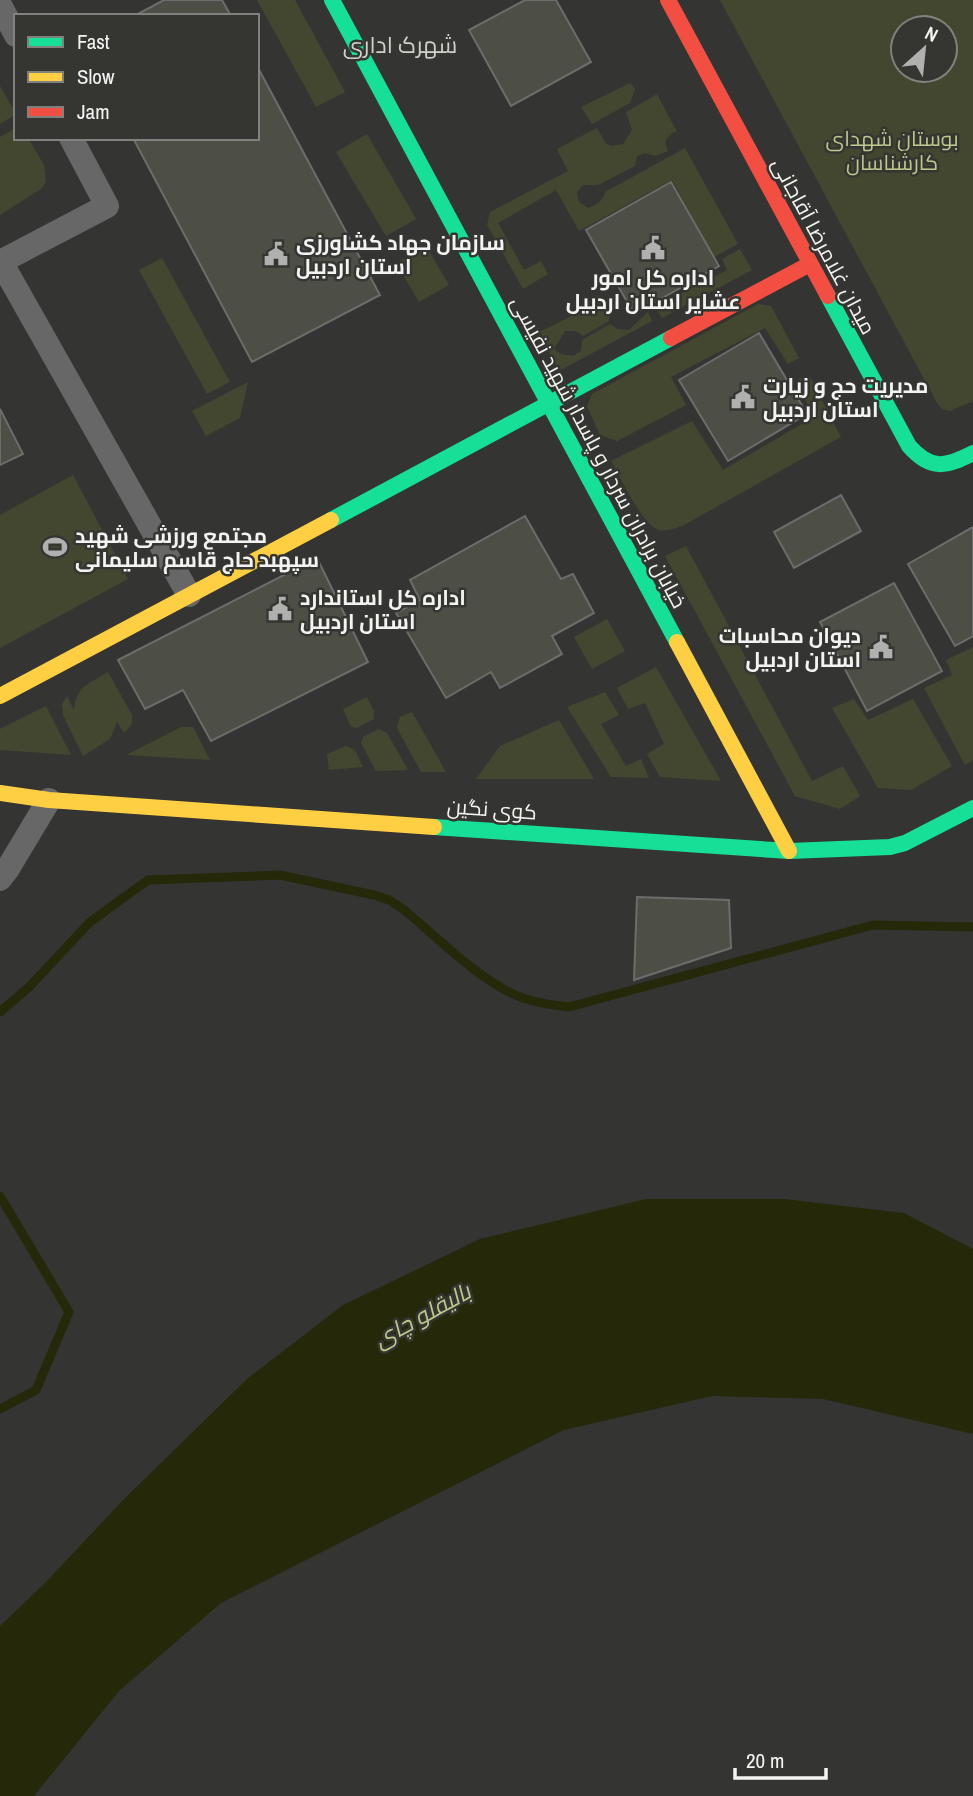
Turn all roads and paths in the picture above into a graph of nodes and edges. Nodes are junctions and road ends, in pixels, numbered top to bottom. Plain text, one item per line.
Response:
1 (332, 0) edge
2 (668, 0) edge
3 (0, 5) edge
4 (14, 31) edge
5 (72, 140) edge
6 (1, 262) edge
7 (810, 264) junction
8 (549, 403) junction
9 (973, 453) edge
10 (189, 595) junction
11 (0, 696) edge
12 (0, 793) edge
13 (49, 800) junction
14 (973, 808) edge
15 (789, 851) junction
16 (0, 879) edge

1 - 8 street, خیابان برادران سردار و پاسدار شهید نفیسی
2 - 7 street, میدان غلامرضا آقاجانی
3 - 4 street
5 - 6 street
6 - 10 street
7 - 8 street
7 - 9 street, میدان غلامرضا آقاجانی
8 - 10 street
8 - 15 street, خیابان برادران سردار و پاسدار شهید نفیسی
10 - 11 street
12 - 13 street, کوی نگین
13 - 15 street, کوی نگین
13 - 16 street
14 - 15 street, کوی نگین

